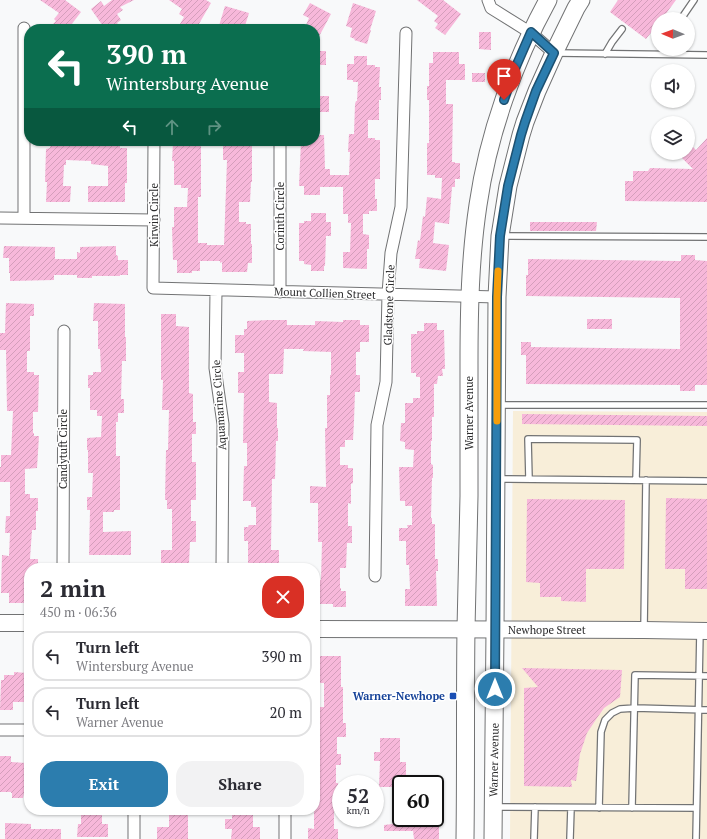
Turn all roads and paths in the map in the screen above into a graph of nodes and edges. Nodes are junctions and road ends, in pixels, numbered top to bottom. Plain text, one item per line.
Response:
1 (488, 0) edge
2 (548, 0) edge
3 (581, 0) edge
4 (694, 0) edge
5 (686, 12) edge
6 (24, 28) dead end
7 (622, 29) dead end
8 (531, 32) junction
9 (406, 33) dead end
10 (554, 53) junction
11 (651, 53) edge
12 (605, 54) junction
13 (695, 54) edge
14 (707, 55) edge
15 (154, 146) edge
16 (280, 146) edge
17 (487, 158) junction
18 (0, 218) edge
19 (24, 218) junction
20 (154, 220) junction
21 (500, 236) junction
22 (707, 237) edge
23 (153, 288) joint
24 (216, 290) junction
25 (280, 292) junction
26 (388, 294) junction
27 (469, 297) junction
28 (497, 297) junction
29 (64, 331) dead end
30 (497, 404) junction
31 (707, 405) edge
32 (496, 479) junction
33 (529, 479) junction
34 (636, 480) junction
35 (646, 480) junction
36 (707, 481) edge
37 (63, 563) edge
38 (222, 563) edge
39 (375, 576) dead end
40 (0, 623) edge
41 (24, 624) edge
42 (320, 629) edge
43 (466, 630) junction
44 (495, 630) junction
45 (644, 630) junction
46 (704, 631) edge
47 (699, 676) junction
48 (707, 676) edge
49 (635, 708) junction
50 (698, 710) junction
51 (707, 710) edge
52 (0, 730) edge
53 (24, 730) edge
54 (494, 807) junction
55 (535, 807) junction
56 (571, 808) junction
57 (599, 808) junction
58 (632, 808) junction
59 (696, 808) junction
60 (134, 815) edge
61 (285, 815) edge
62 (134, 839) edge
63 (285, 839) edge
64 (465, 839) edge
65 (493, 839) edge
66 (534, 839) edge
67 (570, 839) edge
68 (696, 839) edge

1 - 8 street
2 - 8 main road, Warner Avenue
3 - 10 main road, Warner Avenue
4 - 5 lane
6 - 19 street
7 - 12 lane
8 - 10 street
8 - 17 main road, Warner Avenue
9 - 26 street, Gladstone Circle
10 - 12 lane
10 - 21 main road, Warner Avenue
11 - 12 lane
13 - 14 lane
15 - 20 street, Kirwin Circle
16 - 25 street, Corinth Circle
17 - 21 main road
17 - 27 main road, Warner Avenue
18 - 19 street
19 - 20 street
20 - 23 street, Kirwin Circle
21 - 22 lane
21 - 28 main road, Warner Avenue
23 - 24 street, Mount Collien Street
24 - 25 street, Mount Collien Street
24 - 38 street, Aquamarine Circle
25 - 26 street, Mount Collien Street
26 - 27 street, Mount Collien Street
26 - 39 street, Gladstone Circle
27 - 28 street, Mount Collien Street
27 - 43 main road, Warner Avenue
28 - 30 main road, Warner Avenue
29 - 37 street, Candytuft Circle
30 - 31 lane
30 - 32 main road, Warner Avenue
32 - 33 lane
32 - 44 main road, Warner Avenue
33 - 34 lane
33 - 34 lane
34 - 35 lane
35 - 36 lane
35 - 45 lane
40 - 41 street
42 - 43 street, Newhope Street
43 - 44 street, Newhope Street
43 - 64 main road, Warner Avenue
44 - 45 street, Newhope Street
44 - 54 main road, Warner Avenue
45 - 46 street, Newhope Street
46 - 47 lane
47 - 48 lane
47 - 49 lane
47 - 50 lane
49 - 50 lane
49 - 57 lane
49 - 58 lane
50 - 51 lane
50 - 59 lane
52 - 53 street
54 - 55 lane
54 - 65 main road, Warner Avenue
55 - 56 lane
55 - 66 lane
56 - 57 lane
56 - 67 lane
57 - 58 lane
58 - 59 lane
59 - 68 lane
60 - 62 street
61 - 63 street

